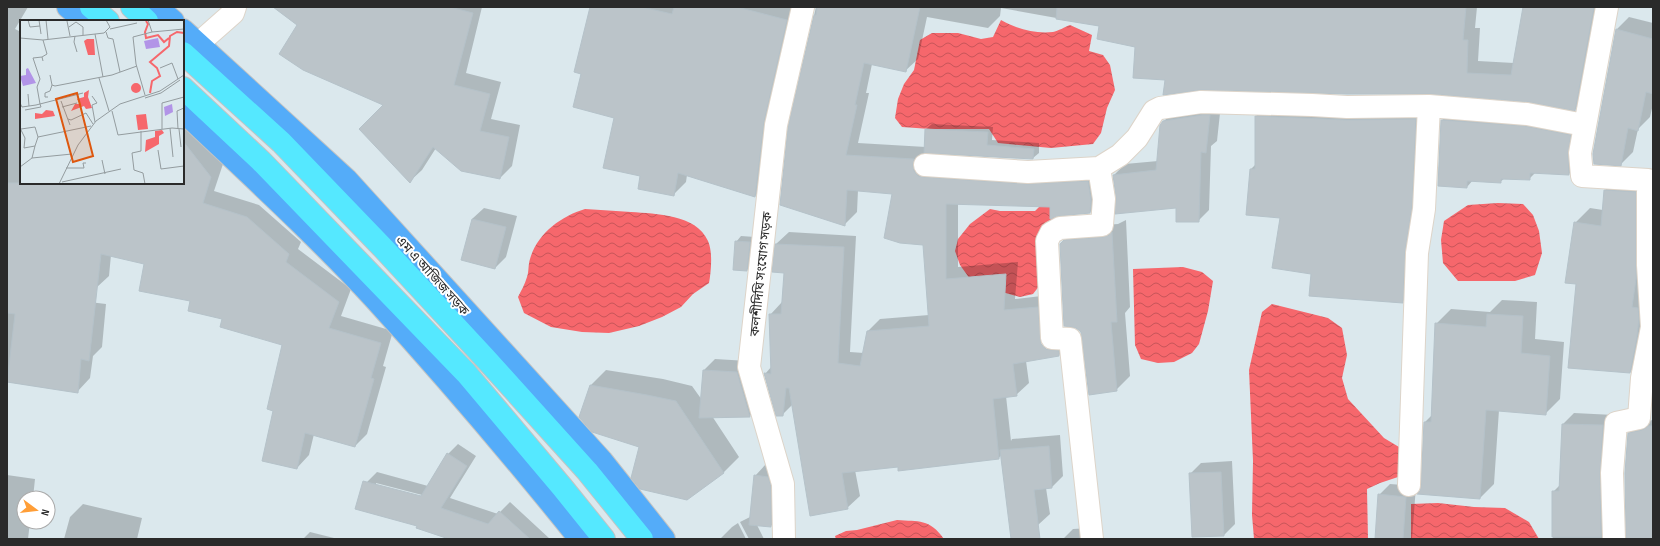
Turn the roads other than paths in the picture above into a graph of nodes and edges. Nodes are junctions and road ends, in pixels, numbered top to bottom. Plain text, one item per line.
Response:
1 (68, 7) edge
2 (91, 7) edge
3 (132, 7) edge
4 (157, 7) edge
5 (235, 7) edge
6 (803, 7) edge
7 (1607, 7) edge
8 (84, 20) edge
9 (107, 20) edge
10 (147, 20) edge
11 (172, 20) edge
12 (188, 42) edge
13 (184, 89) edge
14 (1429, 106) junction
15 (184, 112) edge
16 (1584, 125) junction
17 (925, 165) dead end
18 (1099, 168) junction
19 (1409, 485) dead end
20 (580, 539) edge
21 (604, 539) edge
22 (642, 539) edge
23 (664, 539) edge
24 (784, 539) edge
25 (1092, 539) edge
26 (1614, 539) edge

1 - 8 main road
2 - 9 highway
3 - 10 highway
4 - 11 main road
5 - 12 street
6 - 24 street, কলশীদিঘি সংযোগ সড়ক
7 - 16 street
12 - 22 highway
12 - 23 main road, এম এ আজিজ সড়ক
13 - 21 highway
14 - 16 street
14 - 18 street
14 - 19 street
15 - 20 main road
16 - 26 street
17 - 18 street
18 - 25 street

